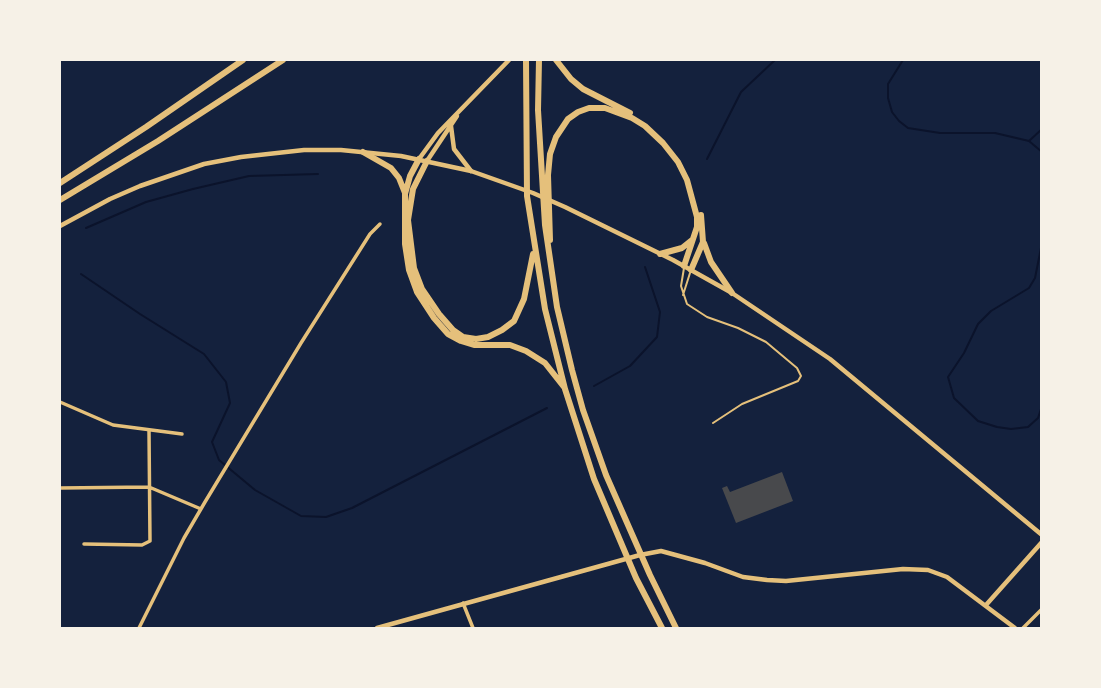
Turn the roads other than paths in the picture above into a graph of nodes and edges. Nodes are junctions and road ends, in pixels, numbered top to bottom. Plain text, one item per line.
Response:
1 (243, 60) edge
2 (283, 60) edge
3 (509, 60) edge
4 (526, 60) edge
5 (539, 60) edge
6 (556, 60) edge
7 (461, 109) junction
8 (451, 126) junction
9 (363, 152) junction
10 (419, 159) junction
11 (427, 161) junction
12 (471, 171) junction
13 (60, 183) edge
14 (405, 194) junction
15 (60, 200) edge
16 (380, 224) dead end
17 (548, 225) junction
18 (60, 226) edge
19 (696, 236) junction
20 (703, 242) junction
21 (534, 245) junction
22 (660, 254) junction
23 (688, 268) junction
24 (732, 293) junction
25 (683, 296) junction
26 (565, 389) junction
27 (60, 402) edge
28 (713, 423) dead end
29 (149, 431) junction
30 (182, 435) dead end
31 (149, 487) junction
32 (60, 488) edge
33 (201, 509) junction
34 (1041, 535) edge
35 (1041, 542) edge
36 (84, 544) dead end
37 (463, 603) junction
38 (986, 605) junction
39 (1041, 609) edge
40 (139, 628) edge
41 (377, 628) edge
42 (474, 628) edge
43 (662, 628) edge
44 (676, 628) edge
45 (1015, 628) edge
46 (1023, 628) edge

1 - 13 highway
2 - 15 highway
3 - 7 main road
4 - 21 highway
5 - 17 highway
6 - 20 highway
7 - 8 main road
7 - 10 main road
8 - 11 main road
8 - 12 main road
9 - 10 main road
9 - 14 highway
9 - 18 main road
10 - 11 main road
10 - 14 highway
11 - 12 main road
11 - 21 highway
12 - 22 main road
14 - 26 highway
16 - 33 street
17 - 19 highway
17 - 44 highway
19 - 22 highway
19 - 23 highway
20 - 23 highway
20 - 24 highway
21 - 26 highway
22 - 23 main road
23 - 24 main road
23 - 25 lane
23 - 25 lane
24 - 34 main road
25 - 28 lane
26 - 43 highway
27 - 29 street
29 - 30 street
29 - 31 street
31 - 32 street
31 - 33 street
31 - 36 street
33 - 40 street
35 - 38 main road
37 - 38 main road
37 - 41 main road
37 - 42 street
38 - 45 main road
39 - 46 street

